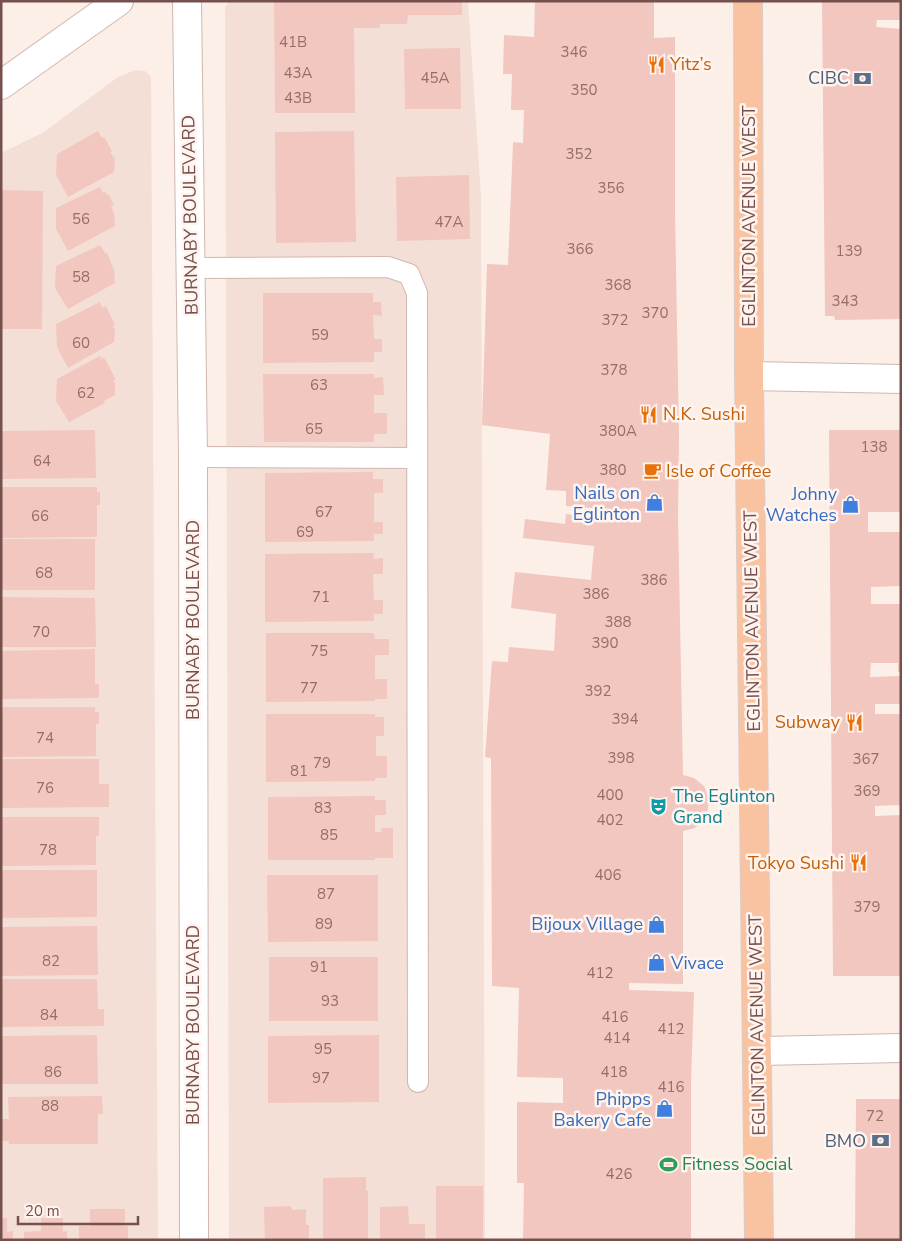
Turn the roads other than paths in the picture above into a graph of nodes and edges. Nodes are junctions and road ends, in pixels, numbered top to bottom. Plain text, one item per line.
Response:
1 (119, 1) edge
2 (187, 1) edge
3 (748, 1) edge
4 (1, 85) edge
5 (192, 268) junction
6 (749, 376) junction
7 (901, 379) edge
8 (193, 457) junction
9 (418, 458) junction
10 (901, 1048) edge
11 (757, 1051) junction
12 (418, 1082) dead end
13 (194, 1240) edge
14 (759, 1240) edge

1 - 4 street
2 - 5 street, BURNABY BOULEVARD
3 - 6 main road, EGLINTON AVENUE WEST
5 - 8 street, BURNABY BOULEVARD
5 - 9 lane
6 - 7 street
6 - 11 main road, EGLINTON AVENUE WEST
8 - 9 lane
8 - 13 street, BURNABY BOULEVARD
9 - 12 lane
10 - 11 street
11 - 14 main road, EGLINTON AVENUE WEST

